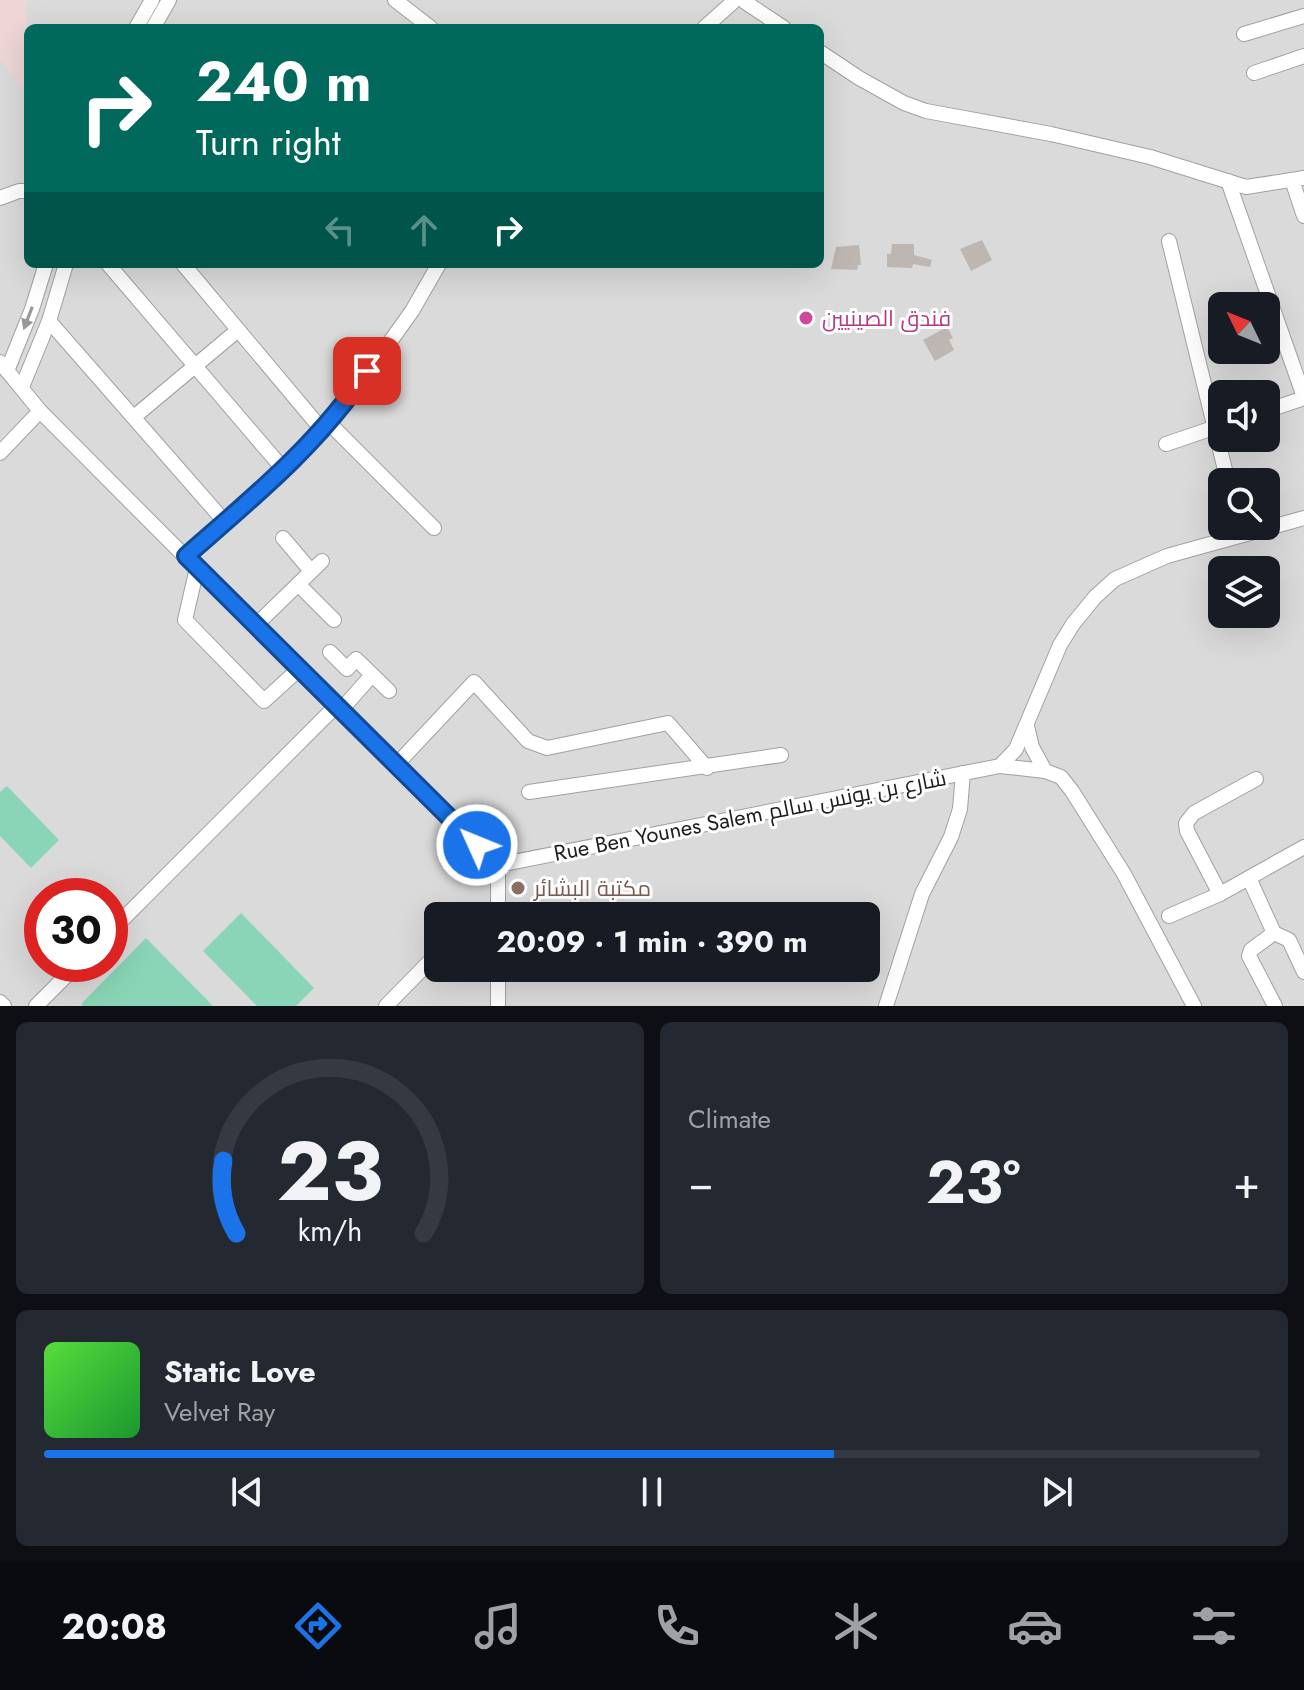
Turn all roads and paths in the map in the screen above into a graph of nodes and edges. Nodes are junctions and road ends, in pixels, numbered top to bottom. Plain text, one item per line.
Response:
1 (152, 0) edge
2 (169, 0) edge
3 (395, 0) edge
4 (739, 1) edge
5 (1304, 16) edge
6 (138, 24) edge
7 (155, 24) edge
8 (426, 24) edge
9 (709, 24) edge
10 (777, 24) edge
11 (1244, 34) dead end
12 (824, 55) edge
13 (1304, 56) edge
14 (1254, 73) dead end
15 (1298, 179) edge
16 (1228, 181) junction
17 (24, 191) edge
18 (0, 198) edge
19 (1304, 216) edge
20 (1169, 241) dead end
21 (45, 268) edge
22 (65, 268) edge
23 (111, 268) edge
24 (186, 268) edge
25 (437, 268) edge
26 (49, 321) junction
27 (238, 330) junction
28 (4, 366) edge
29 (195, 367) junction
30 (22, 387) junction
31 (1208, 391) edge
32 (1304, 398) edge
33 (1280, 406) edge
34 (40, 411) junction
35 (134, 417) junction
36 (326, 427) junction
37 (1208, 429) edge
38 (1166, 444) dead end
39 (0, 453) edge
40 (284, 470) junction
41 (1304, 518) edge
42 (225, 522) junction
43 (1280, 523) edge
44 (434, 528) dead end
45 (283, 538) dead end
46 (1214, 540) edge
47 (186, 556) junction
48 (197, 568) junction
49 (298, 584) junction
50 (334, 620) dead end
51 (255, 626) junction
52 (330, 652) dead end
53 (298, 670) junction
54 (372, 675) junction
55 (389, 691) dead end
56 (338, 708) junction
57 (1027, 726) junction
58 (781, 755) dead end
59 (396, 765) junction
60 (1000, 766) junction
61 (707, 768) junction
62 (1045, 771) junction
63 (963, 773) junction
64 (1256, 779) dead end
65 (529, 792) dead end
66 (1304, 847) edge
67 (498, 865) junction
68 (1249, 878) junction
69 (1220, 894) junction
70 (498, 902) edge
71 (128, 914) edge
72 (1169, 916) dead end
73 (1274, 933) junction
74 (424, 967) edge
75 (1304, 972) edge
76 (60, 982) edge
77 (498, 982) edge
78 (36, 1006) edge
79 (386, 1006) edge
80 (498, 1006) edge
81 (886, 1006) edge
82 (1194, 1006) edge
83 (1275, 1006) edge

1 - 6 street
2 - 7 street
3 - 8 street
4 - 9 street
4 - 10 street
5 - 11 street
12 - 16 street
13 - 14 street
15 - 16 street
15 - 19 street
16 - 32 street
17 - 18 street
20 - 31 street
21 -> 28 street
22 - 26 street
23 - 29 street
24 - 27 street
25 - 36 street
26 - 30 street
26 - 35 street
27 - 29 street
27 - 36 street
28 - 30 street
29 - 35 street
29 - 40 street
30 - 34 street
32 - 33 street
34 - 39 street
34 - 47 street
35 - 42 street
36 - 40 street
36 - 44 street
37 - 38 street
40 - 42 street
41 - 43 street
42 - 47 street
45 - 49 street
46 - 57 street
47 - 48 street
48 - 51 street
48 - 53 street
49 - 50 street
49 - 51 street
51 - 53 street
52 - 54 street
53 - 56 street
54 - 55 street
54 - 56 street
56 - 59 street
56 - 71 street
57 - 60 street
57 - 62 street
58 - 61 street
59 - 61 street
59 - 67 street
60 - 62 street, Rue Ben Younes Salem شارع بن يونس سالم
60 - 63 street, Rue Ben Younes Salem شارع بن يونس سالم
61 - 65 street
62 - 82 street
63 - 67 street, Rue Ben Younes Salem شارع بن يونس سالم
63 - 81 street
64 - 69 street
66 - 68 street
67 - 70 street
68 - 69 street
68 - 73 street
69 - 72 street
73 - 75 street
73 - 83 street
74 - 79 street
76 - 78 street
77 - 80 street

